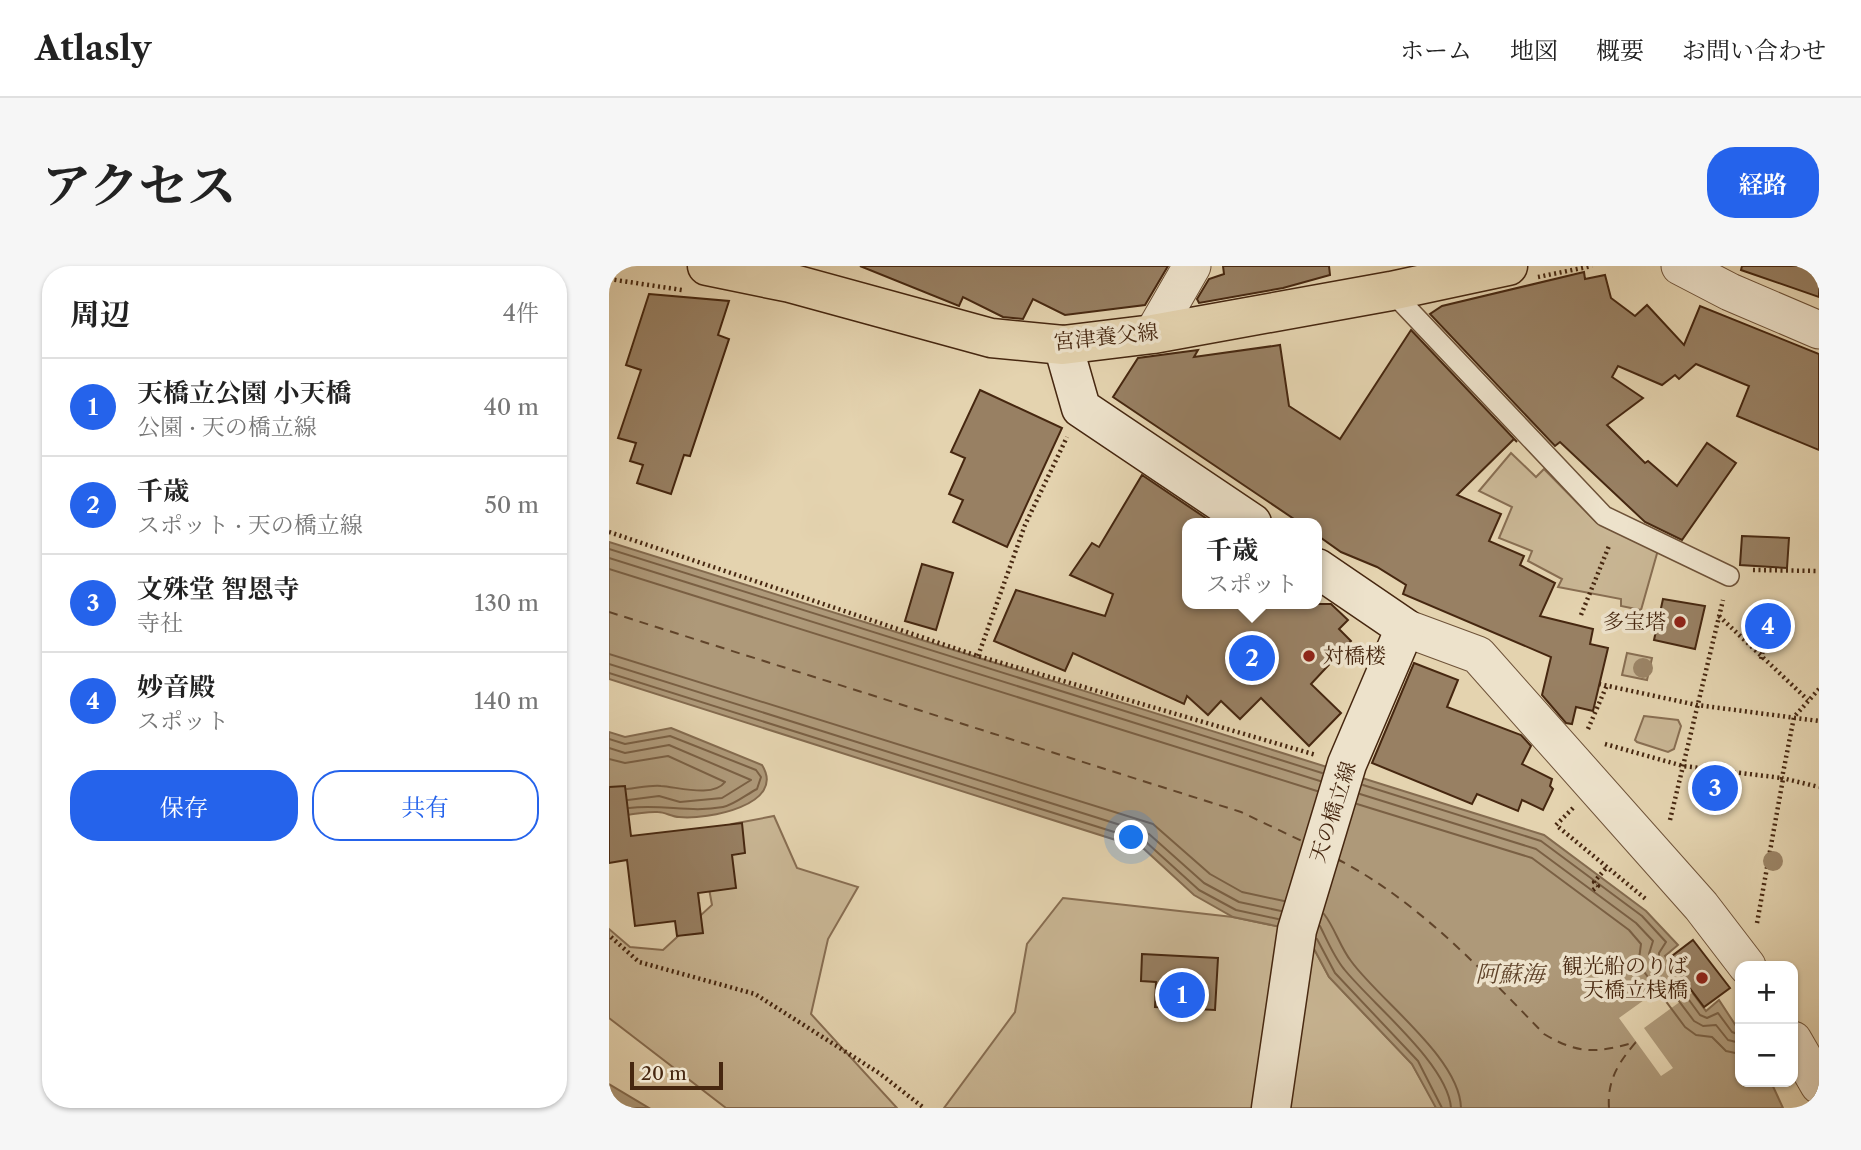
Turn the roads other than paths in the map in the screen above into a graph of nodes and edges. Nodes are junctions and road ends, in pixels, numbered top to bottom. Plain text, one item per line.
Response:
1 (707, 266) edge
2 (1192, 266) edge
3 (1508, 266) edge
4 (1680, 266) edge
5 (791, 274) edge
6 (1391, 291) junction
7 (1819, 330) edge
8 (1153, 334) junction
9 (1063, 345) junction
10 (1245, 518) edge
11 (1322, 571) edge
12 (1729, 576) road end
13 (1405, 628) junction
14 (1742, 958) edge
15 (1798, 1048) edge
16 (1819, 1084) edge
17 (1271, 1108) edge

1 - 5 main road, 宮津養父線
2 - 8 street
3 - 6 main road, 宮津養父線
4 - 7 street
5 - 9 main road, 宮津養父線
6 - 8 main road, 宮津養父線
6 - 12 lane
8 - 9 main road, 宮津養父線
9 - 10 main road
11 - 13 main road
13 - 14 street
13 - 17 main road, 天の橋立線
15 - 16 street

